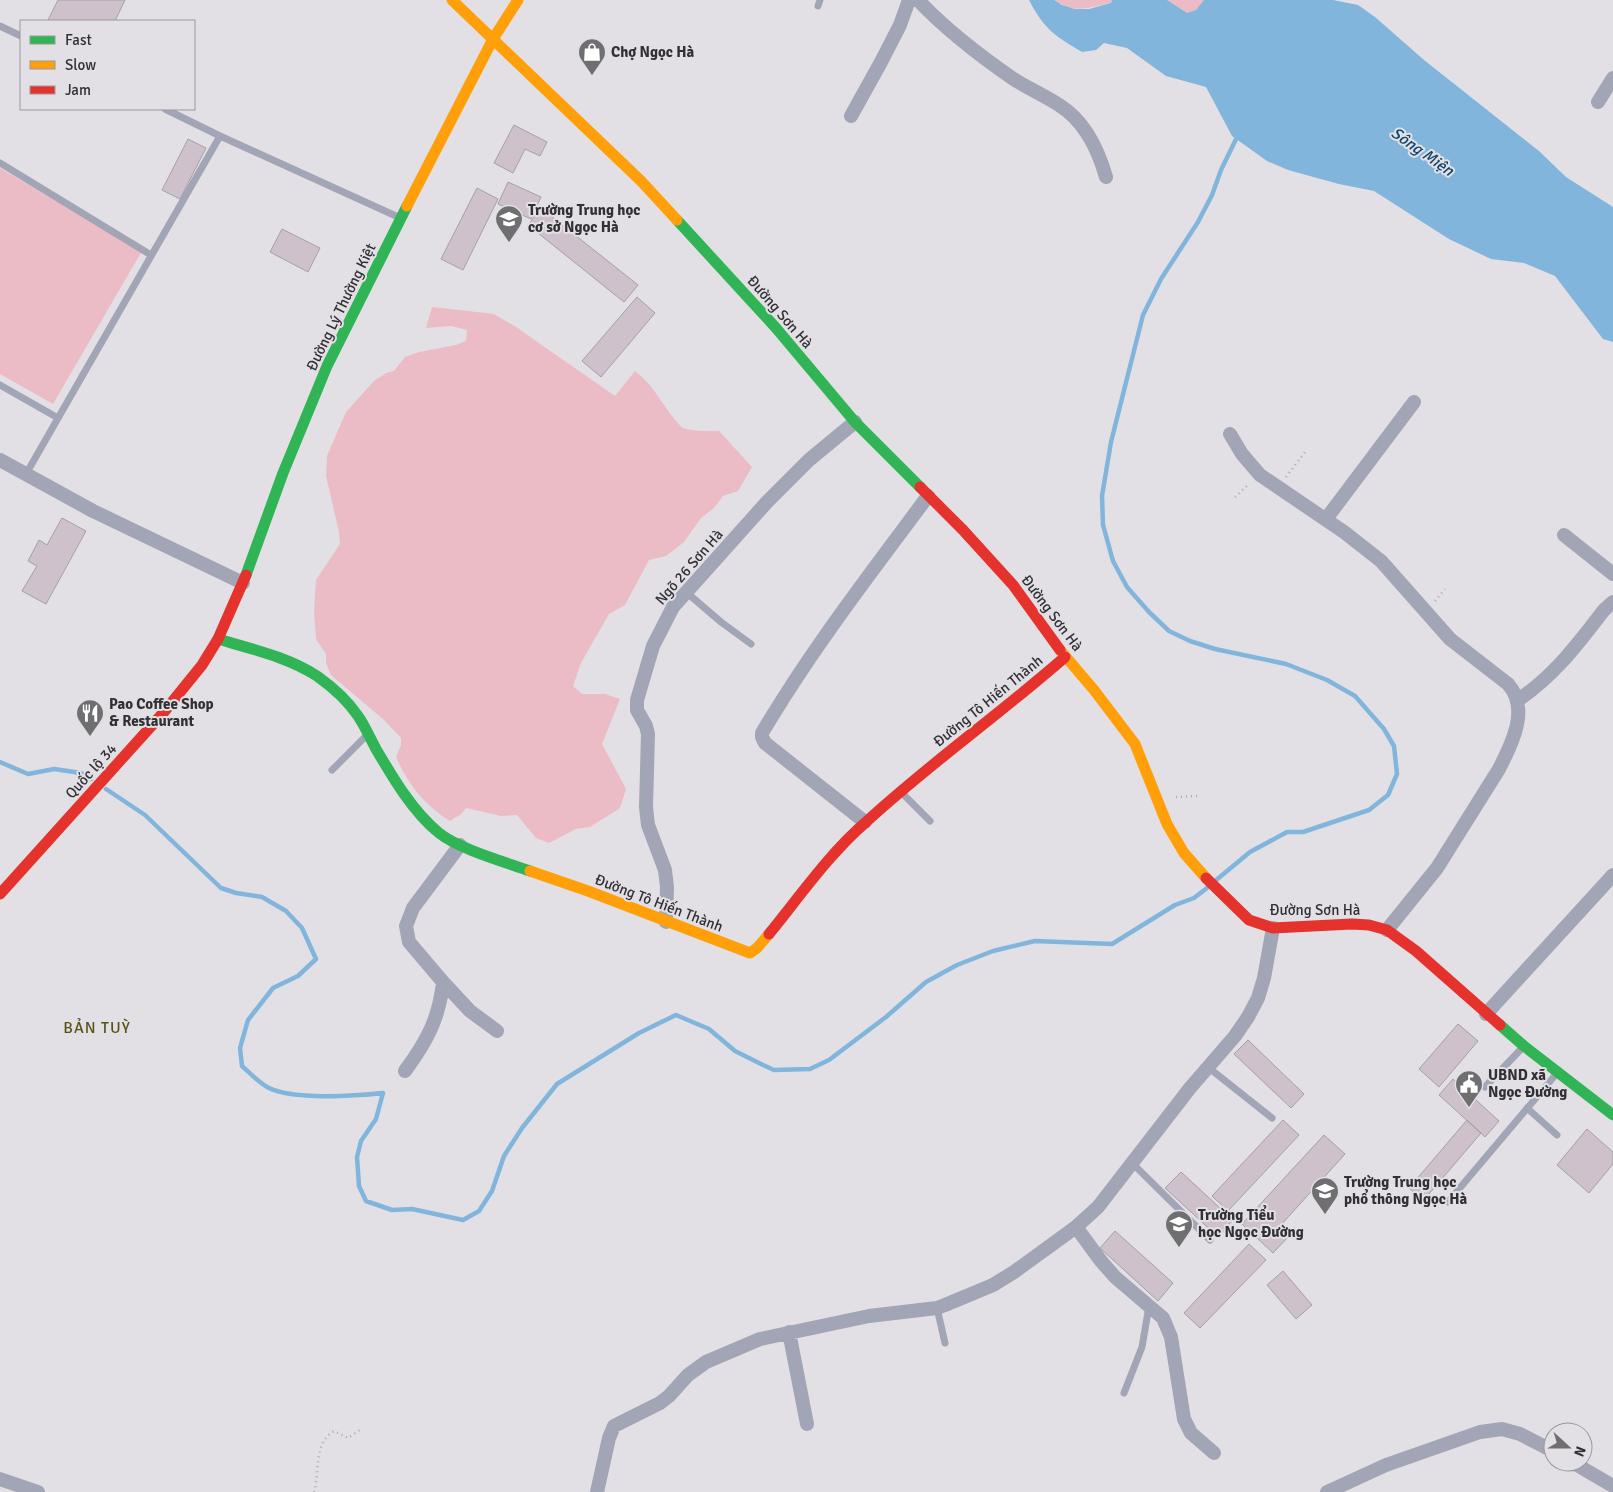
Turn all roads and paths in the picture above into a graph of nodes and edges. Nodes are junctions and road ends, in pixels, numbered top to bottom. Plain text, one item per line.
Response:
1 (452, 0) edge
2 (518, 0) edge
3 (909, 0) edge
4 (918, 0) edge
5 (0, 26) edge
6 (20, 36) edge
7 (493, 39) junction
8 (1613, 78) edge
9 (1598, 102) dead end
10 (167, 110) edge
11 (851, 116) dead end
12 (220, 136) junction
13 (0, 163) edge
14 (1106, 177) dead end
15 (401, 219) junction
16 (151, 255) junction
17 (0, 385) edge
18 (1414, 402) dead end
19 (58, 418) junction
20 (855, 422) junction
21 (1230, 434) dead end
22 (1305, 452) dead end
23 (0, 460) edge
24 (26, 474) junction
25 (1260, 475) junction
26 (1278, 488) junction
27 (928, 496) junction
28 (1235, 497) dead end
29 (1326, 519) junction
30 (1564, 534) dead end
31 (1613, 574) edge
32 (243, 583) junction
33 (686, 592) junction
34 (1613, 602) edge
35 (218, 639) junction
36 (751, 644) dead end
37 (1065, 657) junction
38 (1518, 700) junction
39 (369, 733) junction
40 (332, 770) dead end
41 (901, 792) junction
42 (930, 821) dead end
43 (865, 822) junction
44 (460, 845) junction
45 (1613, 875) edge
46 (0, 894) edge
47 (666, 922) junction
48 (1273, 928) junction
49 (1386, 930) junction
50 (442, 982) junction
51 (1486, 1014) junction
52 (497, 1031) dead end
53 (1524, 1046) junction
54 (1209, 1068) junction
55 (405, 1071) dead end
56 (1557, 1073) junction
57 (1485, 1086) dead end
58 (1527, 1108) junction
59 (1613, 1115) edge
60 (1272, 1118) dead end
61 (1557, 1135) dead end
62 (1132, 1163) junction
63 (1448, 1202) dead end
64 (1076, 1227) junction
65 (1210, 1240) dead end
66 (1149, 1306) junction
67 (937, 1308) junction
68 (789, 1332) junction
69 (944, 1343) dead end
70 (1124, 1393) dead end
71 (807, 1424) dead end
72 (361, 1429) dead end
73 (1543, 1446) edge
74 (1214, 1453) dead end
75 (1589, 1472) edge
76 (0, 1479) edge
77 (1613, 1486) edge
78 (38, 1492) edge
79 (314, 1492) edge
80 (597, 1492) edge
81 (1327, 1492) edge

1 - 7 main road, Đường Sơn Hà
2 - 7 main road, Đường Lý Thường Kiệt
3 - 11 street
4 - 14 street
5 - 6 lane
7 - 15 main road, Đường Lý Thường Kiệt
7 - 20 main road, Đường Sơn Hà
8 - 9 street
10 - 12 lane
12 - 15 lane
12 - 16 lane
13 - 16 lane
15 - 32 main road, Đường Lý Thường Kiệt
16 - 19 lane
17 - 19 lane
18 - 29 street
19 - 24 lane
20 - 27 main road, Đường Sơn Hà
20 - 33 street, Ngõ 26 Sơn Hà
21 - 25 street
22 - 26 path
23 - 24 street
24 - 32 street
25 - 26 street
25 - 28 path
26 - 29 street
27 - 37 main road, Đường Sơn Hà
27 - 43 street
29 - 38 street
30 - 31 street
32 - 35 main road, Đường Lý Thường Kiệt
33 - 36 lane
33 - 47 street, Ngõ 26 Sơn Hà
34 - 38 street
35 - 39 main road, Đường Tô Hiến Thành
35 - 46 main road, Quốc lộ 34
37 - 41 main road, Đường Tô Hiến Thành
37 - 48 main road, Đường Sơn Hà
38 - 49 street
39 - 40 lane
39 - 44 main road, Đường Tô Hiến Thành
41 - 42 lane
41 - 43 main road, Đường Tô Hiến Thành
43 - 47 main road, Đường Tô Hiến Thành
44 - 47 main road, Đường Tô Hiến Thành
44 - 50 street
45 - 51 street
48 - 49 main road, Đường Sơn Hà
48 - 54 street
49 - 51 main road, Đường Sơn Hà
50 - 52 street
50 - 55 street
51 - 53 main road, Đường Sơn Hà
53 - 56 main road, Đường Sơn Hà
53 - 57 lane
54 - 60 lane
54 - 62 street
56 - 58 lane
56 - 59 main road, Đường Sơn Hà
58 - 61 lane
58 - 63 lane
62 - 64 street
62 - 65 lane
64 - 66 street
64 - 67 street
66 - 70 lane
66 - 74 street
67 - 68 street
67 - 69 lane
68 - 71 street
68 - 80 street
72 - 79 path
73 - 81 street
75 - 77 street
76 - 78 street

